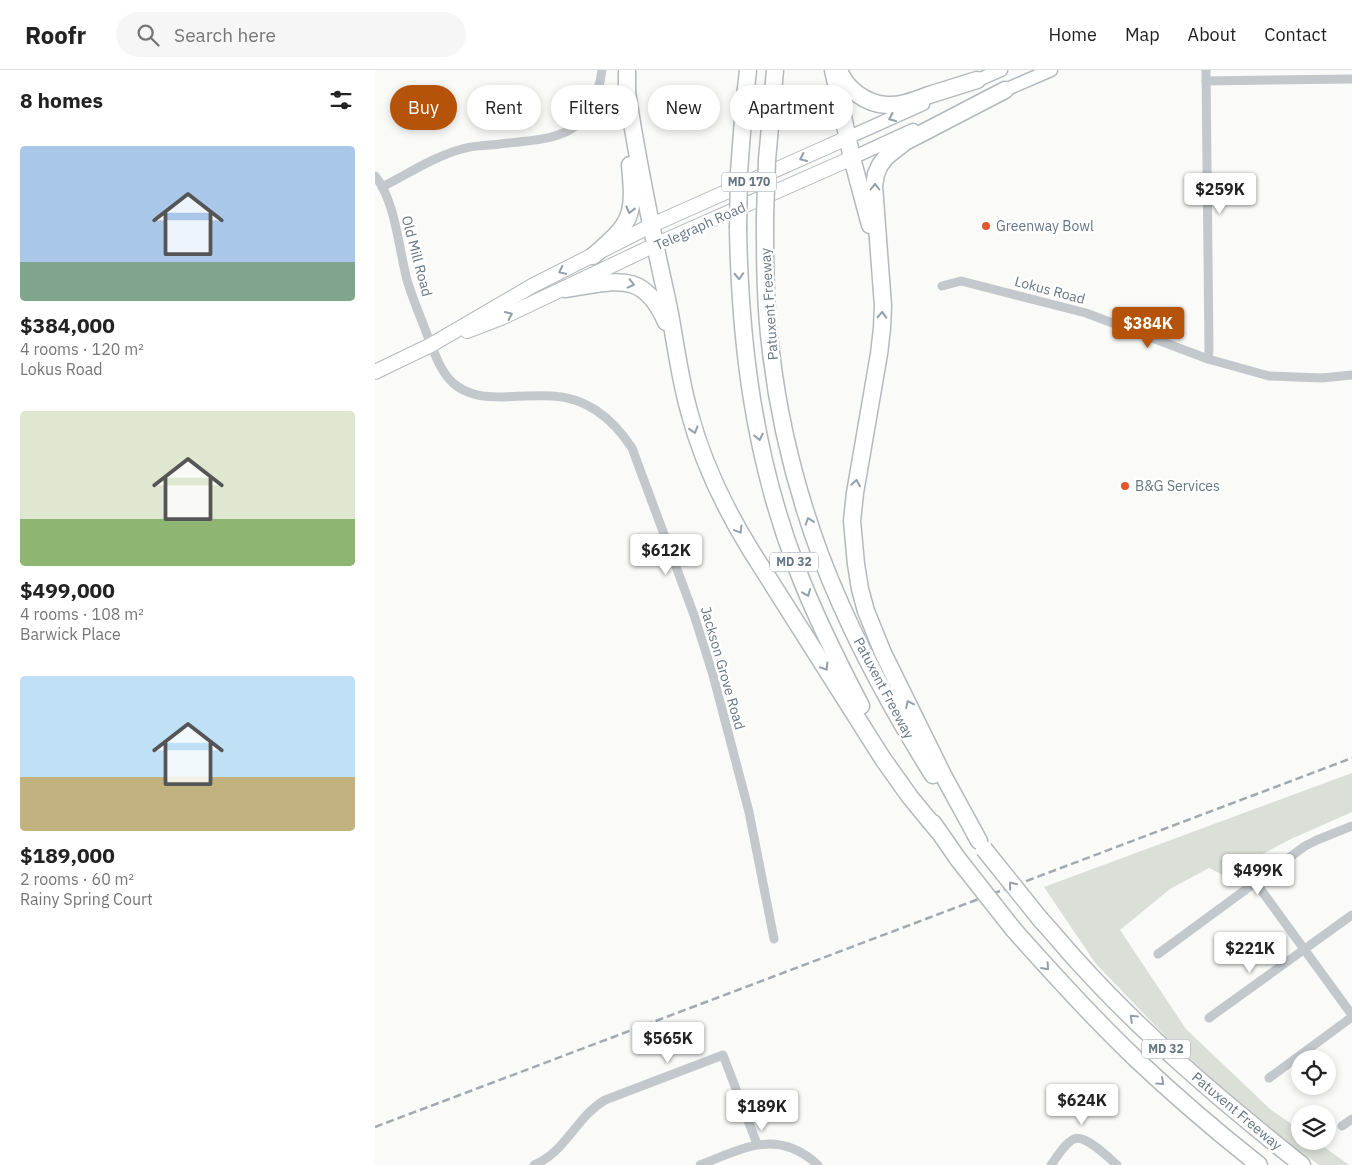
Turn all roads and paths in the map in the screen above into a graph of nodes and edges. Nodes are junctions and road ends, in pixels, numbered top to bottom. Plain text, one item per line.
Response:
1 (602, 70) edge
2 (627, 70) edge
3 (747, 70) edge
4 (775, 70) edge
5 (833, 70) edge
6 (839, 70) edge
7 (1001, 70) edge
8 (1051, 70) edge
9 (1206, 70) edge
10 (1352, 79) edge
11 (977, 80) junction
12 (1206, 81) junction
13 (627, 85) edge
14 (1005, 90) junction
15 (628, 130) edge
16 (633, 130) edge
17 (847, 138) junction
18 (851, 158) junction
19 (375, 176) edge
20 (383, 187) junction
21 (652, 225) junction
22 (655, 246) junction
23 (593, 256) junction
24 (880, 271) junction
25 (941, 286) dead end
26 (565, 288) junction
27 (431, 344) junction
28 (675, 345) junction
29 (1208, 359) junction
30 (375, 372) edge
31 (1352, 375) edge
32 (1352, 826) edge
33 (938, 831) junction
34 (981, 845) junction
35 (1256, 883) junction
36 (1352, 915) edge
37 (774, 939) dead end
38 (1305, 949) junction
39 (1158, 954) dead end
40 (1352, 1016) edge
41 (1209, 1018) dead end
42 (1269, 1078) dead end
43 (1352, 1119) edge
44 (1342, 1126) dead end
45 (757, 1144) junction
46 (534, 1165) edge
47 (700, 1165) edge
48 (818, 1165) edge
49 (1051, 1165) edge
50 (1117, 1165) edge
51 (1259, 1165) edge
52 (1302, 1165) edge

1 - 20 street
2 - 13 highway
3 -> 33 highway, Patuxent Freeway / MD 32, bridge
34 -> 4 highway, Patuxent Freeway / MD 32, bridge
5 - 17 highway
6 - 11 highway
7 - 11 main road, Telegraph Road / MD 170
8 - 14 main road, Telegraph Road / MD 170
9 - 12 street
10 - 12 street
11 -> 17 main road, Telegraph Road / MD 170
12 - 29 street
14 - 18 main road, Telegraph Road / MD 170
24 -> 14 highway
15 -> 23 highway
16 - 21 highway
17 - 18 highway
17 -> 21 main road, Telegraph Road / MD 170
18 - 22 main road, Telegraph Road / MD 170
18 - 24 highway
19 - 20 street, Old Mill Road
20 - 27 street, Old Mill Road
21 - 22 highway
21 - 23 main road, Telegraph Road / MD 170
22 - 26 main road, Telegraph Road / MD 170
22 - 28 highway
23 -> 27 main road, Telegraph Road / MD 170
34 -> 24 highway
25 - 29 street, Lokus Road
27 -> 26 main road, Telegraph Road / MD 170
26 -> 28 highway
27 - 30 main road, Telegraph Road / MD 170
27 - 37 street, Jackson Grove Road
28 -> 33 highway
29 - 31 street, Lokus Road
32 - 35 street
33 -> 51 highway, Patuxent Freeway / MD 32, bridge
52 -> 34 highway, Patuxent Freeway / MD 32, bridge
35 - 38 street
35 - 39 street
36 - 38 street
38 - 40 street
38 - 41 street
40 - 42 street
43 - 44 street
45 - 46 street
45 - 47 street
45 - 48 street
49 - 50 street

